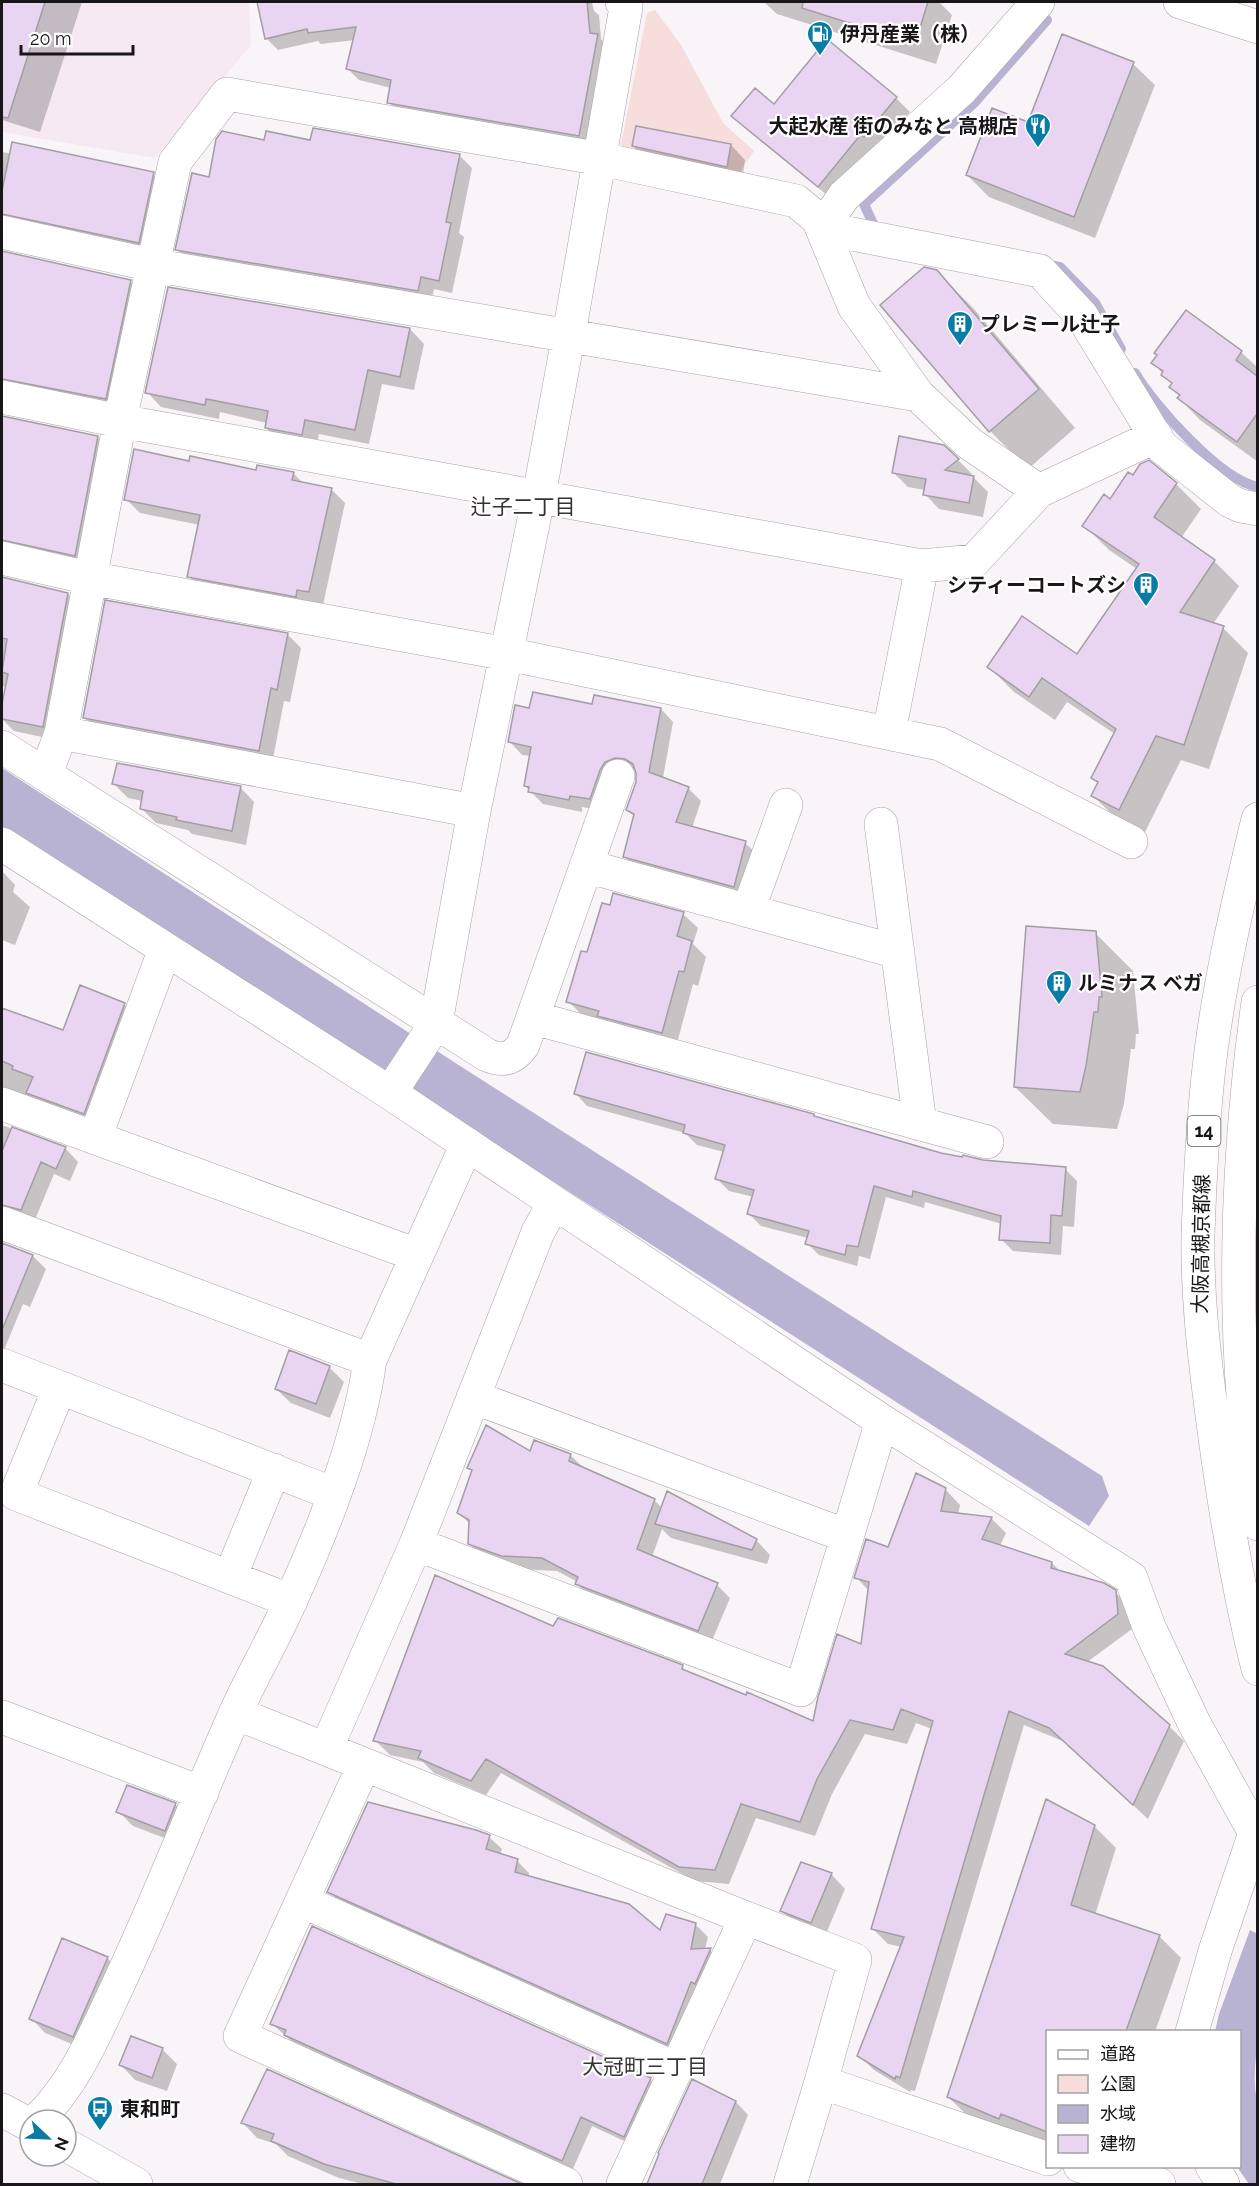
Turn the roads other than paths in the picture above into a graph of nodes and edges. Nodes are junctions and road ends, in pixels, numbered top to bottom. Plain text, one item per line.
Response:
1 (622, 2) edge
2 (1038, 2) edge
3 (1180, 2) edge
4 (1257, 27) edge
5 (601, 159) junction
6 (822, 228) junction
7 (2, 232) edge
8 (152, 265) junction
9 (569, 334) junction
10 (918, 395) junction
11 (2, 397) edge
12 (120, 421) junction
13 (1156, 436) junction
14 (1039, 491) junction
15 (538, 495) junction
16 (1257, 509) edge
17 (2, 558) edge
18 (922, 566) junction
19 (89, 578) junction
20 (507, 654) junction
21 (889, 732) junction
22 (61, 733) junction
23 (2, 747) edge
24 (46, 774) junction
25 (618, 776) dead end
26 (786, 805) dead end
27 (474, 811) junction
28 (1257, 819) edge
29 (881, 824) dead end
30 (1131, 842) dead end
31 (2, 844) edge
32 (586, 866) junction
33 (748, 911) junction
34 (165, 950) junction
35 (898, 952) junction
36 (1257, 1002) edge
37 (534, 1018) junction
38 (432, 1029) junction
39 (393, 1089) junction
40 (2, 1104) edge
41 (920, 1124) junction
42 (95, 1138) junction
43 (987, 1142) dead end
44 (466, 1144) junction
45 (554, 1203) junction
46 (2, 1223) edge
47 (417, 1255) junction
48 (370, 1360) junction
49 (2, 1365) edge
50 (59, 1389) junction
51 (474, 1397) junction
52 (882, 1421) junction
53 (274, 1470) junction
54 (334, 1494) junction
55 (1257, 1524) edge
56 (847, 1536) junction
57 (416, 1545) junction
58 (230, 1577) junction
59 (291, 1601) junction
60 (1257, 1669) edge
61 (235, 1713) junction
62 (2, 1717) edge
63 (326, 1749) junction
64 (364, 1765) junction
65 (202, 1793) junction
66 (302, 1900) junction
67 (746, 1918) junction
68 (1192, 2030) edge
69 (677, 2069) junction
70 (821, 2082) junction
71 (49, 2108) edge
72 (2, 2110) edge
73 (18, 2119) edge
74 (78, 2152) edge
75 (1046, 2159) edge
76 (1089, 2168) edge
77 (1213, 2168) edge
78 (136, 2184) edge
79 (566, 2184) edge
80 (623, 2184) edge
81 (790, 2184) edge
82 (1159, 2184) edge
83 (1223, 2184) edge

1 - 5 main road
2 - 6 main road
3 - 4 main road
5 - 6 main road
5 - 8 main road
5 - 9 main road
6 - 10 main road
6 - 13 main road
7 - 8 main road
8 - 9 main road
8 - 12 main road
9 - 10 main road
9 - 15 main road
10 - 14 main road
11 - 12 main road
12 - 15 main road
12 - 19 main road
13 - 14 main road
13 - 16 main road
14 - 18 main road
15 - 18 main road
15 - 20 main road
17 - 19 main road
18 - 21 main road
19 - 20 main road
19 - 22 main road
20 - 21 main road
20 - 27 main road
21 - 30 main road
22 - 24 main road
22 - 27 main road
23 - 24 main road
24 - 38 main road
25 - 32 main road
26 - 33 main road
27 - 38 main road
28 - 60 main road, 大阪高槻京都線 / 14
29 - 35 main road
31 - 34 main road
32 - 33 main road
32 - 37 main road
33 - 35 main road
34 - 39 main road
34 - 42 main road
35 - 41 main road
36 - 55 main road, 大阪高槻京都線 / 14
37 - 38 main road
37 - 41 main road
38 - 39 main road
39 - 44 main road
40 - 42 main road
41 - 43 main road
42 - 47 main road
44 - 45 main road
44 - 47 main road
45 - 51 main road
45 - 52 main road
46 - 48 main road
47 - 48 main road
48 - 54 main road
49 - 50 main road
50 - 53 main road
50 - 58 main road
51 - 56 main road
51 - 57 main road
52 - 56 main road
52 - 68 main road
53 - 54 main road
53 - 58 main road
54 - 59 main road
56 - 57 main road
57 - 63 main road
58 - 59 main road
59 - 61 main road
61 - 63 main road
61 - 65 main road
62 - 65 main road
63 - 64 main road
64 - 66 main road
64 - 67 main road
65 - 71 main road
66 - 69 main road
66 - 79 main road
67 - 69 main road
67 - 70 main road
69 - 80 main road
70 - 75 main road
70 - 81 main road
72 - 73 main road
74 - 78 main road
76 - 82 main road
77 - 83 main road

